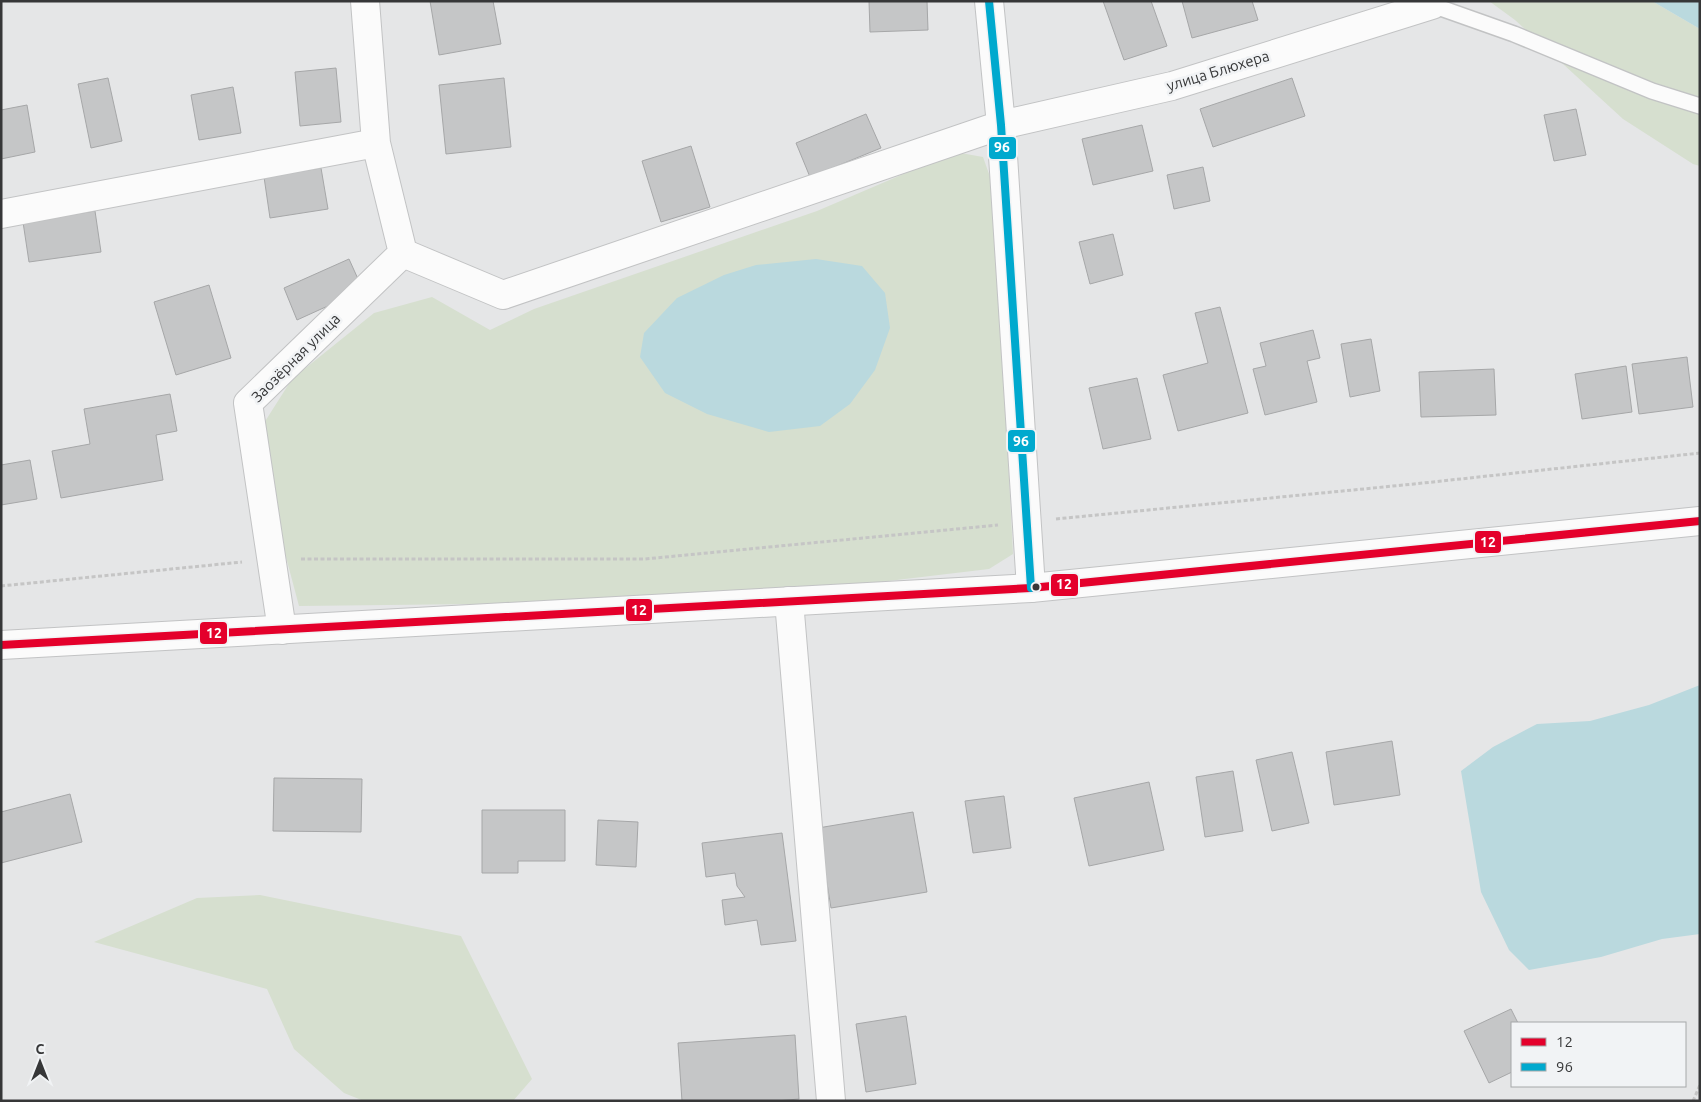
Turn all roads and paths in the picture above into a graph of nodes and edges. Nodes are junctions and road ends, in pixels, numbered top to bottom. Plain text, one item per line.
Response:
1 (365, 1) edge
2 (989, 1) edge
3 (1430, 3) edge
4 (1700, 106) edge
5 (1001, 126) junction
6 (376, 143) junction
7 (1, 214) edge
8 (403, 254) junction
9 (1700, 452) edge
10 (1700, 521) edge
11 (1027, 522) junction
12 (272, 559) junction
13 (1, 586) edge
14 (1031, 588) junction
15 (789, 602) junction
16 (282, 630) junction
17 (1, 645) edge
18 (1700, 1086) edge
19 (831, 1101) edge
20 (1693, 1101) edge

1 - 6 street
2 - 5 street
3 - 4 lane
3 - 5 street, улица Блюхера
5 - 8 street, улица Блюхера
5 - 11 street
6 - 7 street
6 - 8 street
8 - 12 street, Заозёрная улица
9 - 11 path
10 - 14 street
11 - 12 path
11 - 14 street
12 - 13 path
12 - 16 street, Заозёрная улица
14 - 15 street
15 - 16 street
15 - 19 street
16 - 17 street
18 - 20 path

